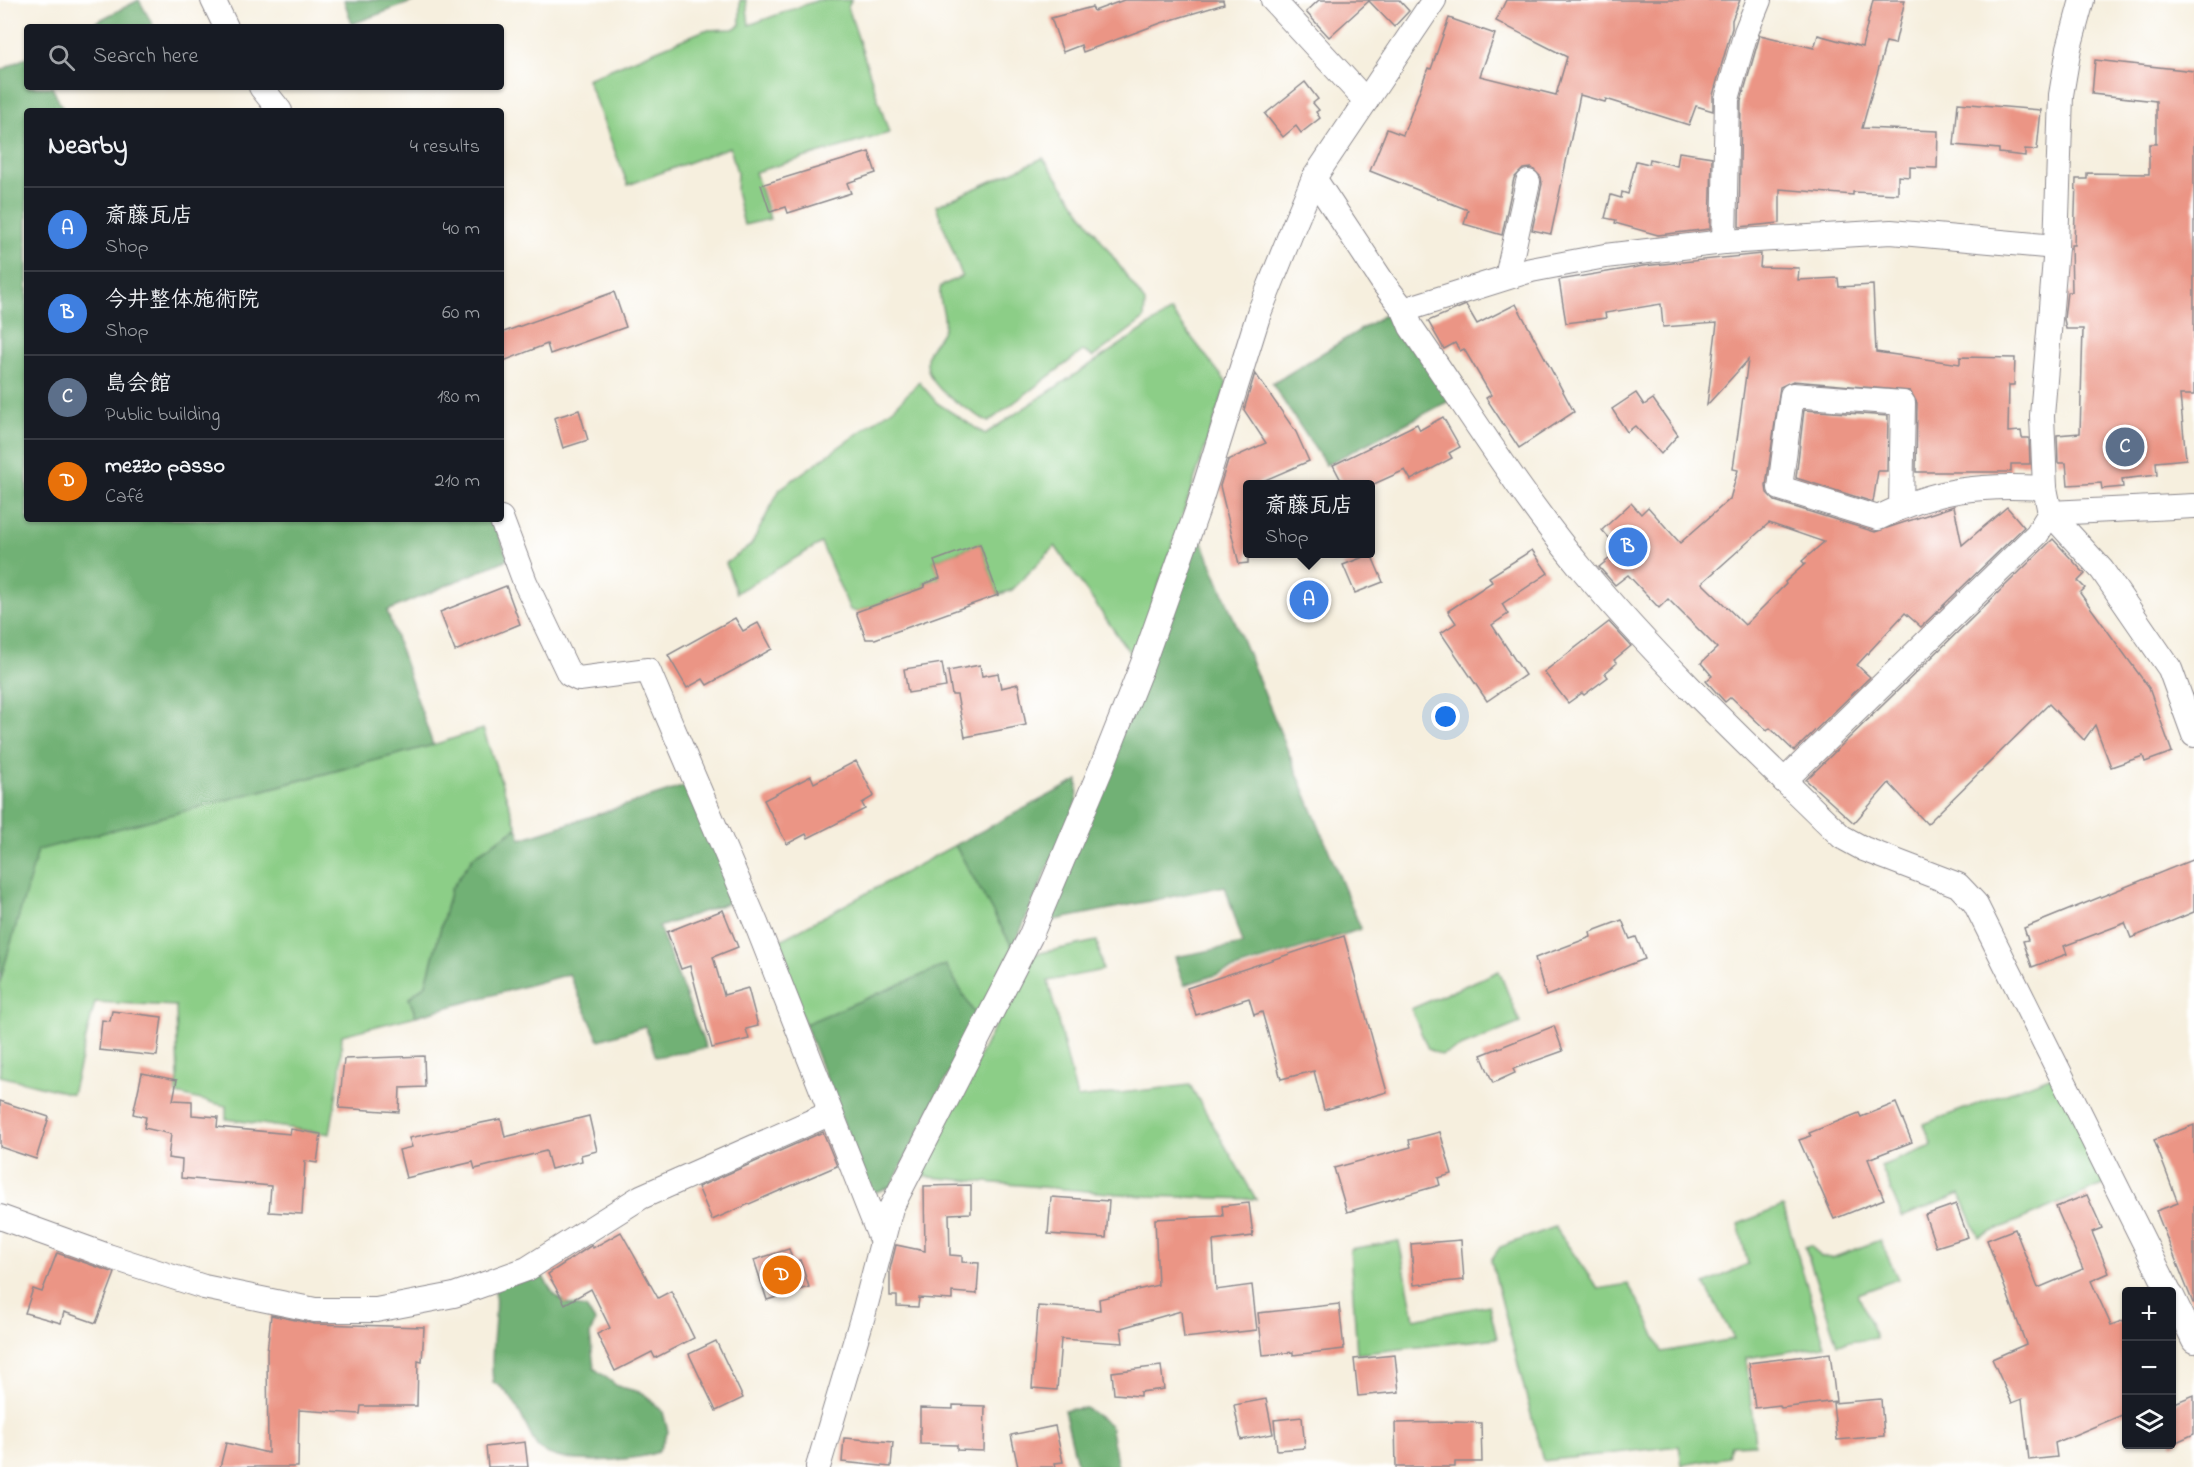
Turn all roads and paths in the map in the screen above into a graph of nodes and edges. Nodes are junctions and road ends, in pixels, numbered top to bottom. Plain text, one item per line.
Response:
1 (213, 0) edge
2 (1273, 0) edge
3 (1434, 0) edge
4 (1759, 0) edge
5 (2082, 0) edge
6 (225, 24) edge
7 (263, 90) edge
8 (1366, 101) junction
9 (278, 108) edge
10 (1314, 178) junction
11 (1528, 182) dead end
12 (1724, 242) junction
13 (2056, 247) junction
14 (1507, 277) junction
15 (1404, 310) junction
16 (2044, 488) junction
17 (1901, 506) junction
18 (2194, 506) edge
19 (2050, 513) junction
20 (502, 522) edge
21 (2194, 735) edge
22 (1784, 781) junction
23 (831, 1113) junction
24 (0, 1217) edge
25 (882, 1242) junction
26 (2167, 1287) edge
27 (2176, 1304) edge
28 (2194, 1341) edge
29 (818, 1467) edge

1 - 6 street
2 - 8 street
3 - 8 street
4 - 12 street
5 - 13 street
7 - 9 street
8 - 10 street
10 - 15 street
10 - 25 street
11 - 14 street
12 - 13 street
12 - 14 street
13 - 16 street
14 - 15 street
15 - 22 street
16 - 17 street
16 - 19 street
17 - 17 street
18 - 19 street
19 - 21 street
19 - 22 street
20 - 23 street
22 - 26 street
23 - 24 street
23 - 25 street
25 - 29 street
27 - 28 street

